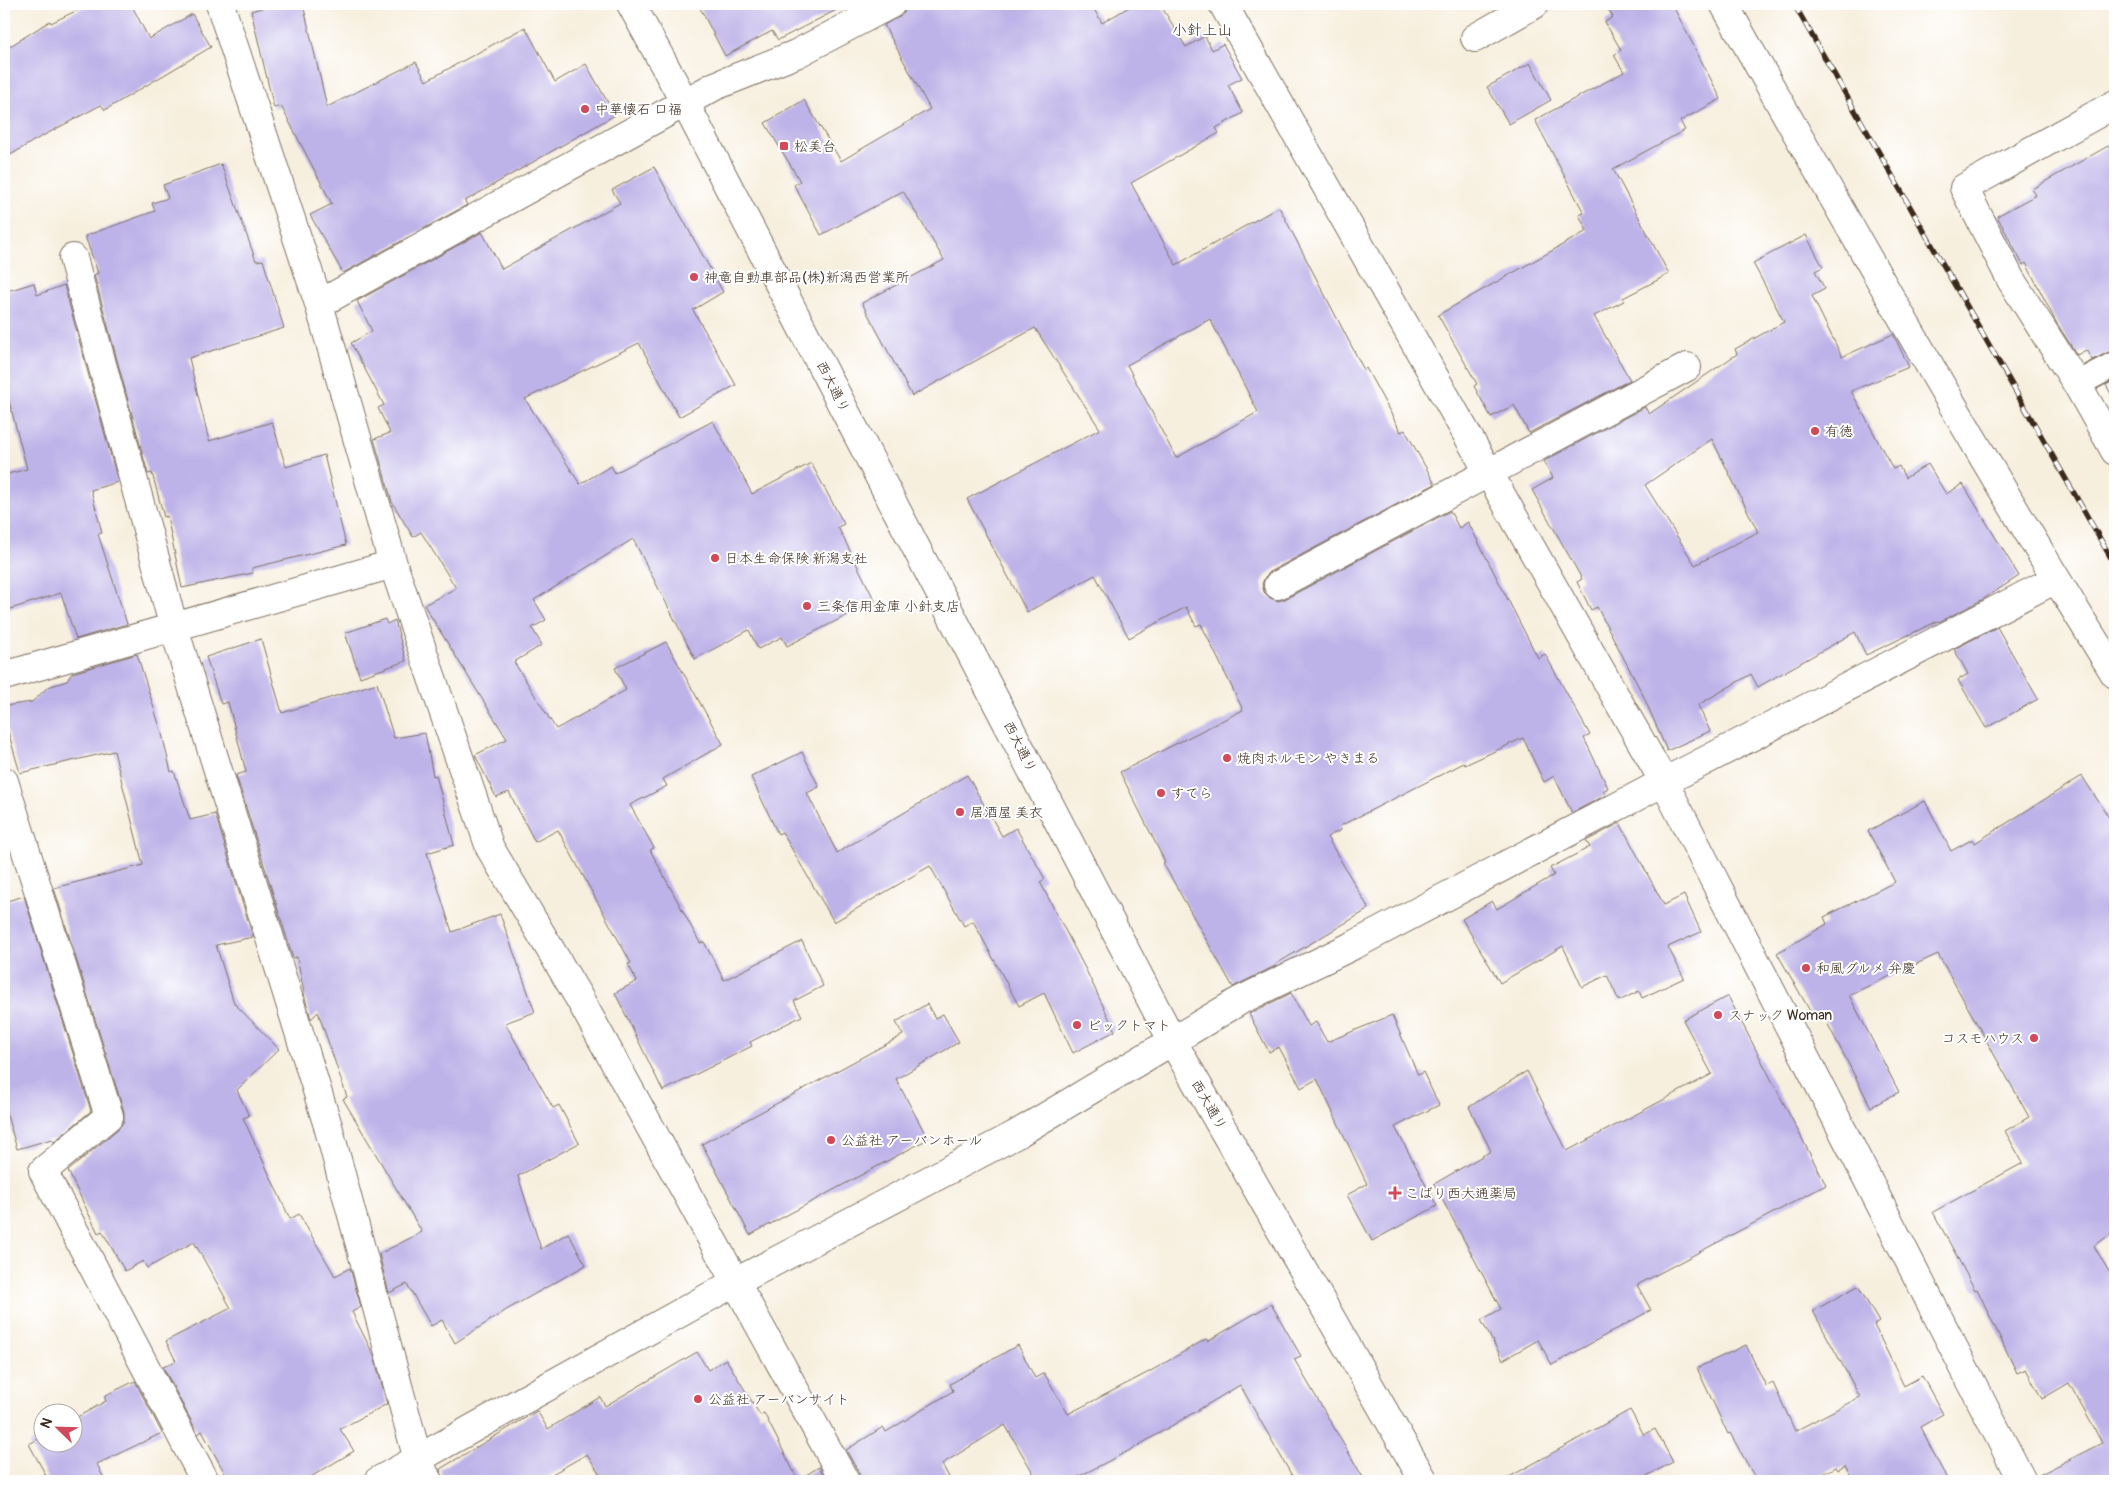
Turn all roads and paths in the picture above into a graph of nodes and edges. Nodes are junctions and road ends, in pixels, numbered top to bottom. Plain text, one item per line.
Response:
1 (220, 4) edge
2 (631, 4) edge
3 (891, 4) edge
4 (1223, 4) edge
5 (1535, 4) edge
6 (1724, 4) edge
7 (1475, 38) dead end
8 (685, 103) junction
9 (2115, 104) edge
10 (73, 258) dead end
11 (319, 304) junction
12 (2115, 364) edge
13 (1687, 367) dead end
14 (2077, 384) junction
15 (2115, 451) edge
16 (1489, 473) junction
17 (393, 564) junction
18 (2056, 579) junction
19 (1278, 585) dead end
20 (174, 628) junction
21 (2115, 674) edge
22 (4, 676) edge
23 (4, 781) edge
24 (1664, 782) junction
25 (1174, 1042) junction
26 (734, 1283) junction
27 (423, 1471) edge
28 (205, 1481) edge
29 (378, 1481) edge
30 (845, 1481) edge
31 (1424, 1481) edge
32 (2022, 1481) edge

1 - 11 street
2 - 8 street, 西大通り
3 - 8 street
4 - 16 street
5 - 7 street
6 - 18 street
8 - 11 street
8 - 25 street, 西大通り
9 - 14 street
10 - 20 street
11 - 17 street
12 - 14 lane
13 - 16 street
14 - 15 street
16 - 19 street
16 - 24 street
17 - 20 street
17 - 26 street
18 - 21 street
18 - 24 street
20 - 22 street
20 - 27 street
23 - 28 street
24 - 25 street
24 - 32 street
25 - 26 street
25 - 31 street, 西大通り
26 - 27 street
26 - 30 street
27 - 29 street

